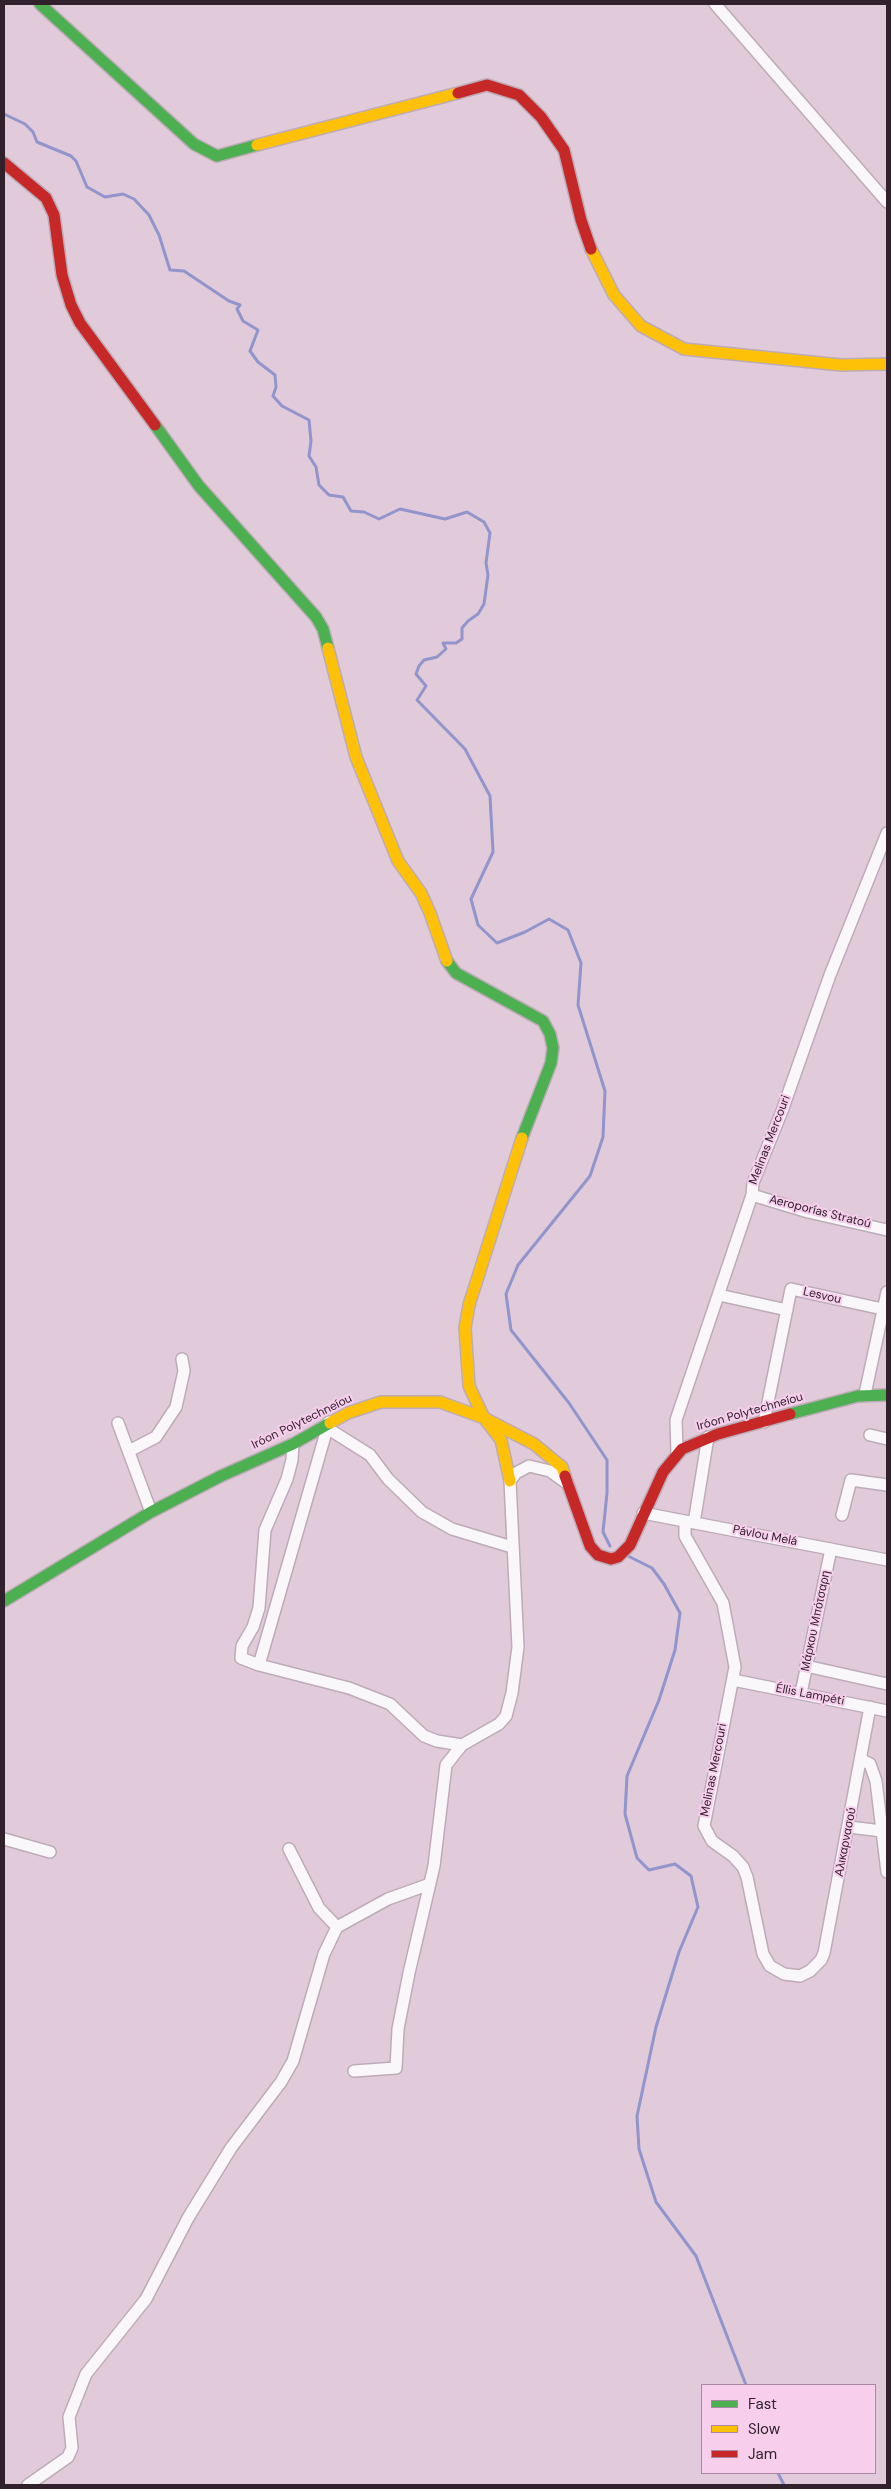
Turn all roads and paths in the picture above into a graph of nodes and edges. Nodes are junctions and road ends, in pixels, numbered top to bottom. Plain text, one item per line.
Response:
1 (40, 4) edge
2 (715, 4) edge
3 (4, 163) edge
4 (887, 202) edge
5 (887, 364) edge
6 (887, 833) edge
7 (752, 1194) junction
8 (887, 1230) edge
9 (887, 1292) edge
10 (718, 1295) junction
11 (787, 1310) junction
12 (885, 1310) edge
13 (182, 1359) dead end
14 (865, 1394) junction
15 (887, 1395) edge
16 (484, 1418) junction
17 (764, 1422) junction
18 (118, 1423) dead end
19 (325, 1426) junction
20 (870, 1435) dead end
21 (708, 1437) junction
22 (887, 1438) edge
23 (293, 1444) junction
24 (129, 1451) junction
25 (677, 1453) junction
26 (510, 1480) junction
27 (568, 1484) junction
28 (887, 1486) edge
29 (151, 1512) junction
30 (643, 1513) junction
31 (842, 1515) dead end
32 (690, 1522) junction
33 (512, 1547) junction
34 (831, 1549) junction
35 (887, 1560) edge
36 (4, 1601) edge
37 (259, 1665) junction
38 (806, 1666) junction
39 (733, 1680) junction
40 (887, 1684) edge
41 (801, 1693) junction
42 (870, 1708) junction
43 (887, 1711) edge
44 (462, 1744) junction
45 (862, 1760) junction
46 (849, 1827) junction
47 (882, 1830) junction
48 (4, 1838) edge
49 (289, 1849) dead end
50 (50, 1852) dead end
51 (887, 1872) edge
52 (430, 1884) junction
53 (337, 1927) junction
54 (810, 1971) joint
55 (354, 2071) dead end
56 (28, 2485) edge

1 - 5 street
2 - 4 street
3 - 16 street
6 - 7 street, Melinas Mercouri
7 - 8 street, Aeroporías Stratoú
7 - 10 street, Melinas Mercouri
9 - 12 street
10 - 11 street, Lesvou
10 - 25 street, Melinas Mercouri
11 - 12 street, Lesvou
11 - 17 street
12 - 14 street
13 - 24 street
14 - 15 street, Iróon Polytechneíou
14 - 17 street, Iróon Polytechneíou
16 - 19 street, Iróon Polytechneíou
16 - 26 street
16 - 27 street, Iróon Polytechneíou
17 - 21 street, Iróon Polytechneíou
18 - 24 street
19 - 23 street, Iróon Polytechneíou
19 - 33 street
19 - 37 street
20 - 22 street
21 - 25 street, Iróon Polytechneíou
21 - 32 street, Melinas Mercouri
23 - 29 street, Iróon Polytechneíou
23 - 37 street
24 - 29 street
25 - 30 street, Iróon Polytechneíou
26 - 27 street
26 - 33 street
27 - 30 street, Iróon Polytechneíou
28 - 31 street
29 - 36 street, Iróon Polytechneíou
30 - 32 street, Pávlou Melá
32 - 34 street, Pávlou Melá
32 - 39 street, Melinas Mercouri
33 - 44 street
34 - 35 street, Pávlou Melá
34 - 38 street, Μάρκου Μπότσαρη
37 - 44 street
38 - 40 street
38 - 41 street, Μάρκου Μπότσαρη
39 - 41 street, Éllis Lampéti
39 - 54 street, Melinas Mercouri
41 - 42 street, Éllis Lampéti
42 - 43 street, Éllis Lampéti
42 - 45 street, Αλικαρνασού
44 - 52 street
45 - 46 street, Αλικαρνασού
45 - 47 street
46 - 47 street
46 - 54 street, Αλικαρνασού
47 - 51 street
48 - 50 street
49 - 53 street
52 - 53 street
52 - 55 street
53 - 56 street

